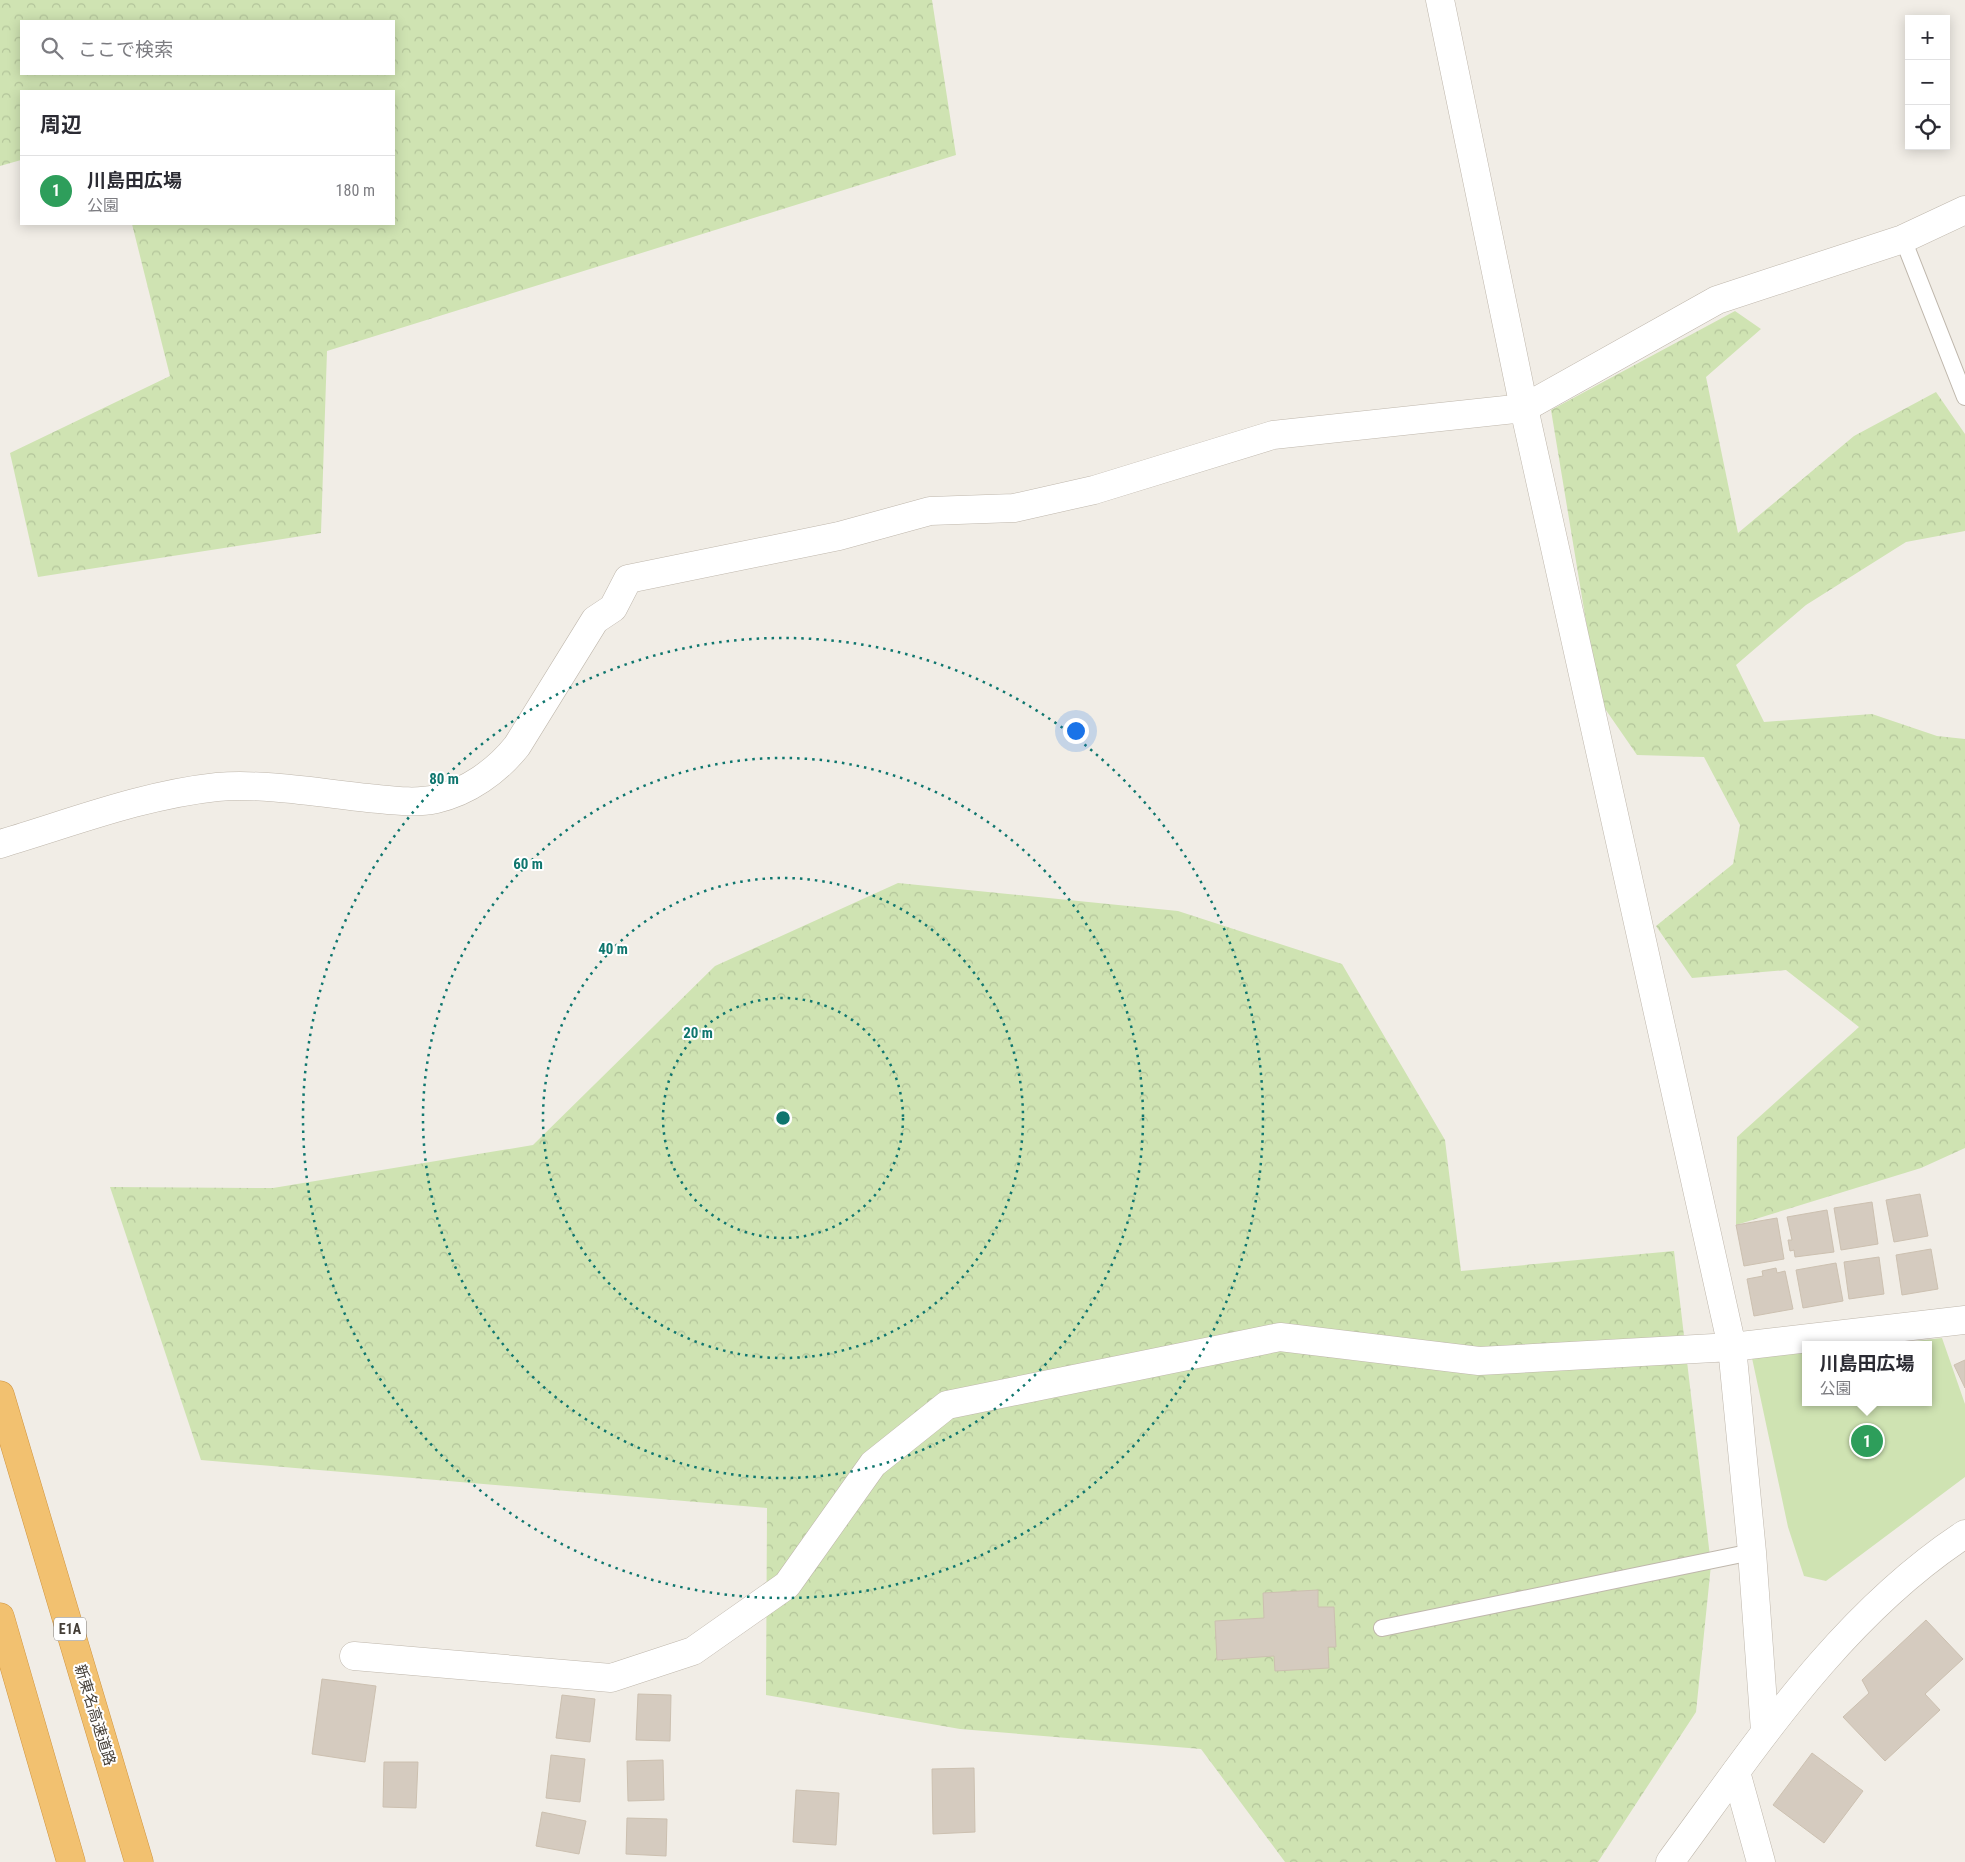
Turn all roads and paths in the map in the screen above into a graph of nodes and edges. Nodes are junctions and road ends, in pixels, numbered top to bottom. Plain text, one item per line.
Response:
1 (1440, 0) edge
2 (1965, 210) edge
3 (1903, 239) junction
4 (1965, 397) edge
5 (1524, 408) junction
6 (0, 844) edge
7 (1965, 1320) edge
8 (1732, 1347) junction
9 (0, 1395) edge
10 (1965, 1534) edge
11 (1752, 1552) junction
12 (0, 1617) edge
13 (1382, 1628) dead end
14 (354, 1656) dead end
15 (1765, 1731) junction
16 (1736, 1772) junction
17 (72, 1862) edge
18 (139, 1862) edge
19 (1670, 1862) edge
20 (1761, 1862) edge

1 - 5 street
2 - 3 street
3 - 4 lane
3 - 5 street
5 - 6 street
5 - 8 street
7 - 8 street
8 - 11 street
8 - 14 street
9 - 18 highway, 新東名高速道路 / E1A
10 - 15 street
11 - 13 lane
11 - 15 street
12 - 17 highway
15 - 16 street
16 - 19 street
16 - 20 street

